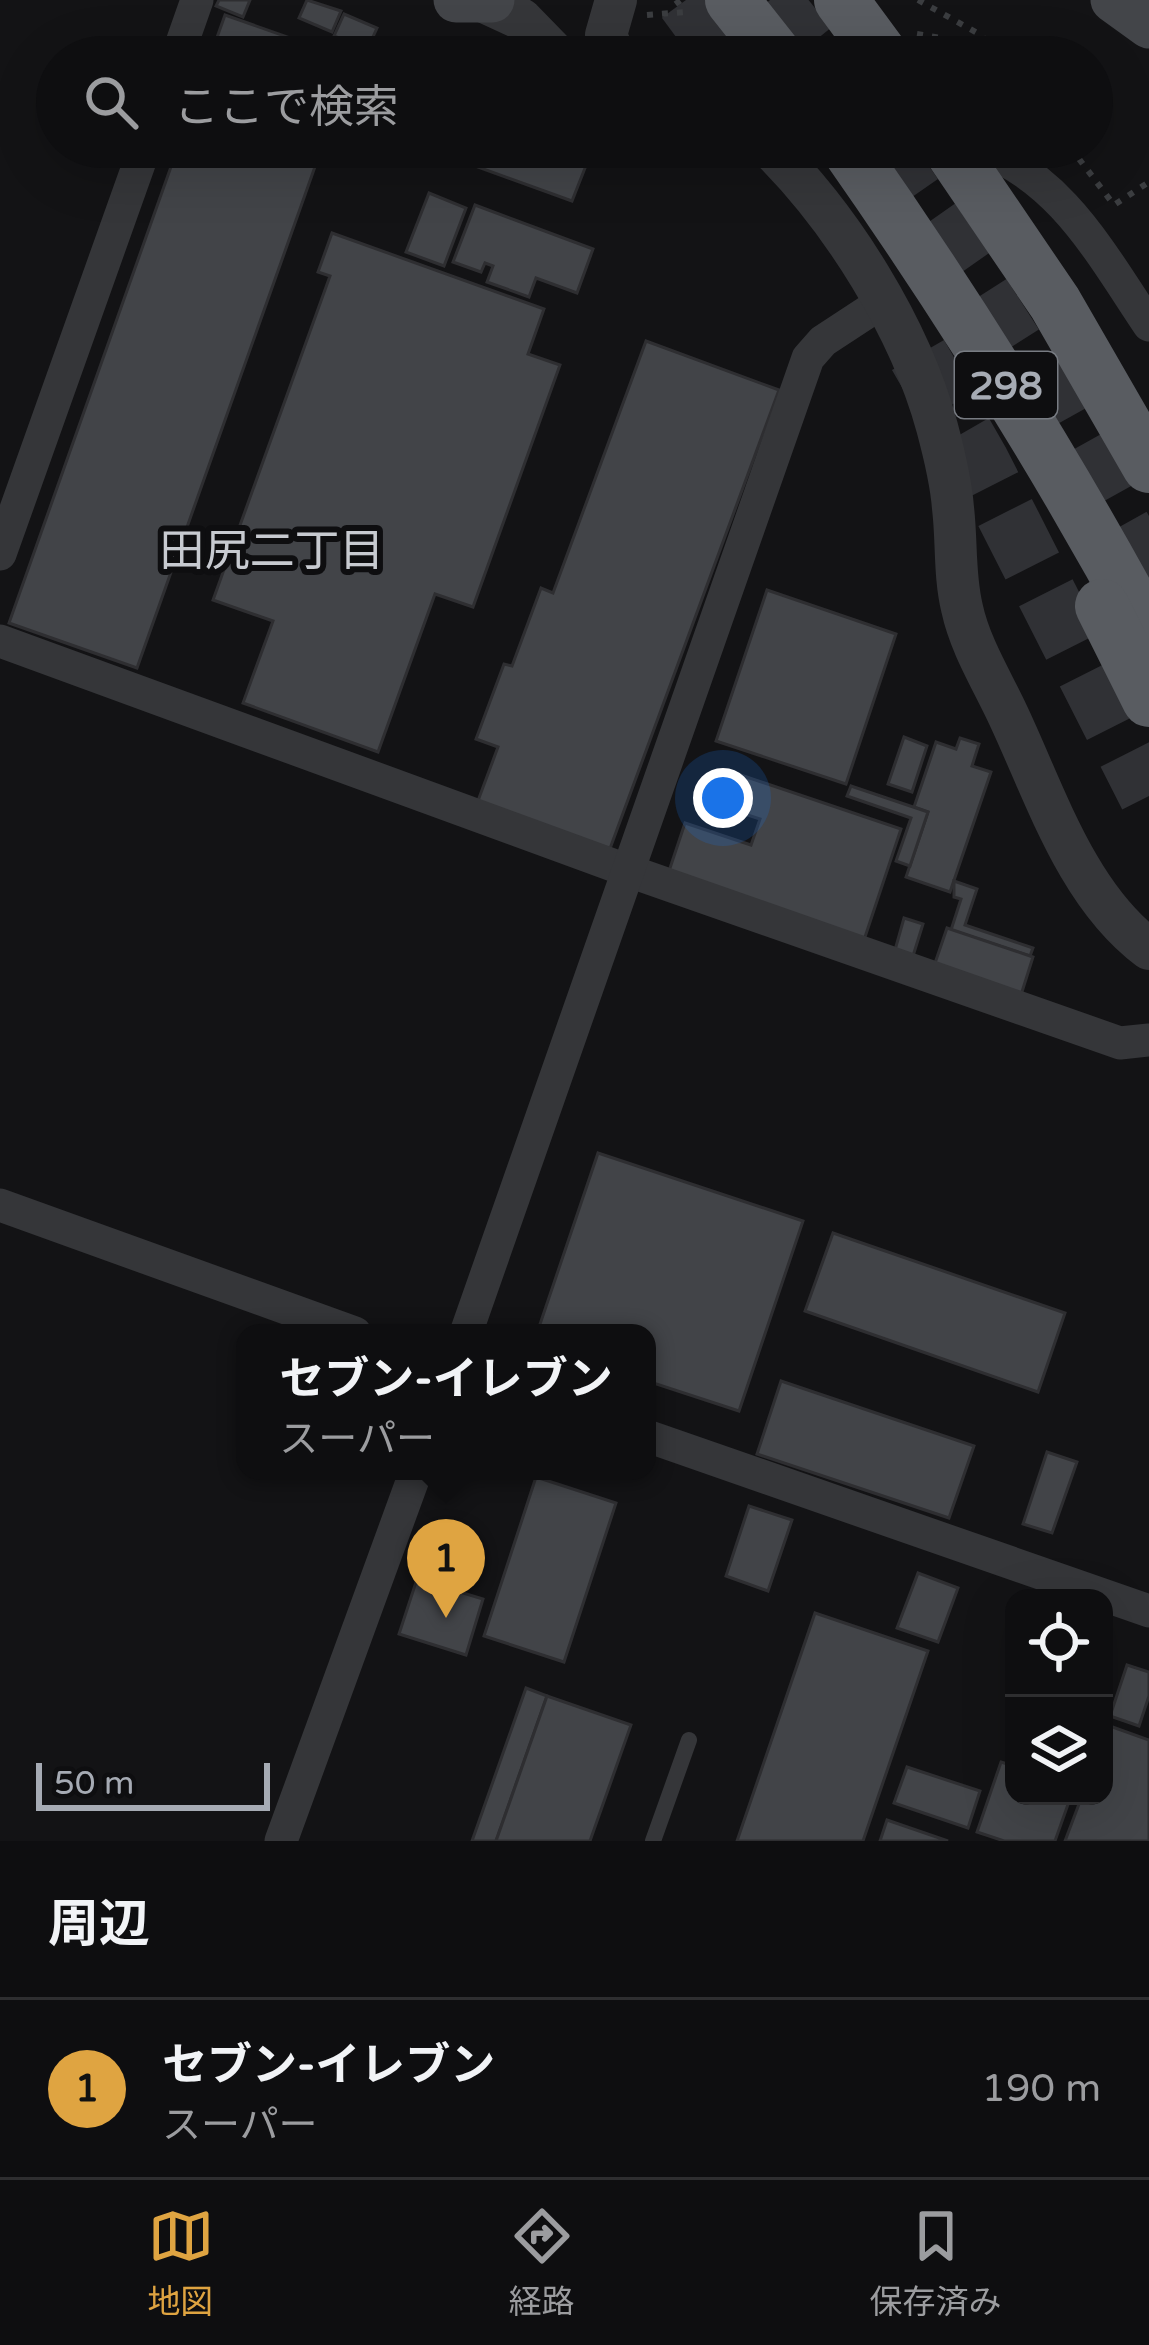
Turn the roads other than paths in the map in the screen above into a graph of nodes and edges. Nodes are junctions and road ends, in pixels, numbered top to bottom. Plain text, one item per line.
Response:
1 (197, 0) edge
2 (456, 0) edge
3 (492, 0) edge
4 (732, 0) edge
5 (841, 0) edge
6 (1113, 0) edge
7 (482, 1) edge
8 (624, 8) edge
9 (1149, 26) edge
10 (184, 36) edge
11 (537, 36) edge
12 (606, 36) edge
13 (760, 36) edge
14 (885, 36) edge
15 (138, 168) edge
16 (790, 168) edge
17 (861, 168) edge
18 (963, 168) edge
19 (1020, 168) edge
20 (884, 301) junction
21 (1149, 325) edge
22 (971, 330) junction
23 (1117, 406) junction
24 (1149, 450) edge
25 (1149, 466) edge
26 (0, 554) edge
27 (1149, 634) edge
28 (0, 641) edge
29 (1149, 700) edge
30 (629, 871) junction
31 (1149, 950) edge
32 (1149, 1040) edge
33 (0, 1205) edge
34 (331, 1324) edge
35 (469, 1324) edge
36 (656, 1439) edge
37 (413, 1480) edge
38 (1149, 1611) edge
39 (689, 1740) dead end
40 (281, 1841) edge
41 (652, 1841) edge

1 - 10 street
2 - 7 main road
3 - 7 main road
4 - 13 highway
5 - 14 highway
6 - 9 main road
7 - 11 street
8 - 12 street
15 - 26 street
16 - 20 street
17 - 22 highway, 298
18 - 23 highway, 298
19 - 21 street
20 - 30 street
20 - 31 street
22 - 27 highway, 298
22 - 29 highway, 298
23 - 24 highway, 298
23 - 25 highway, 298
28 - 30 street
30 - 32 street
30 - 35 street
33 - 34 street
36 - 38 street
37 - 40 street
39 - 41 lane

